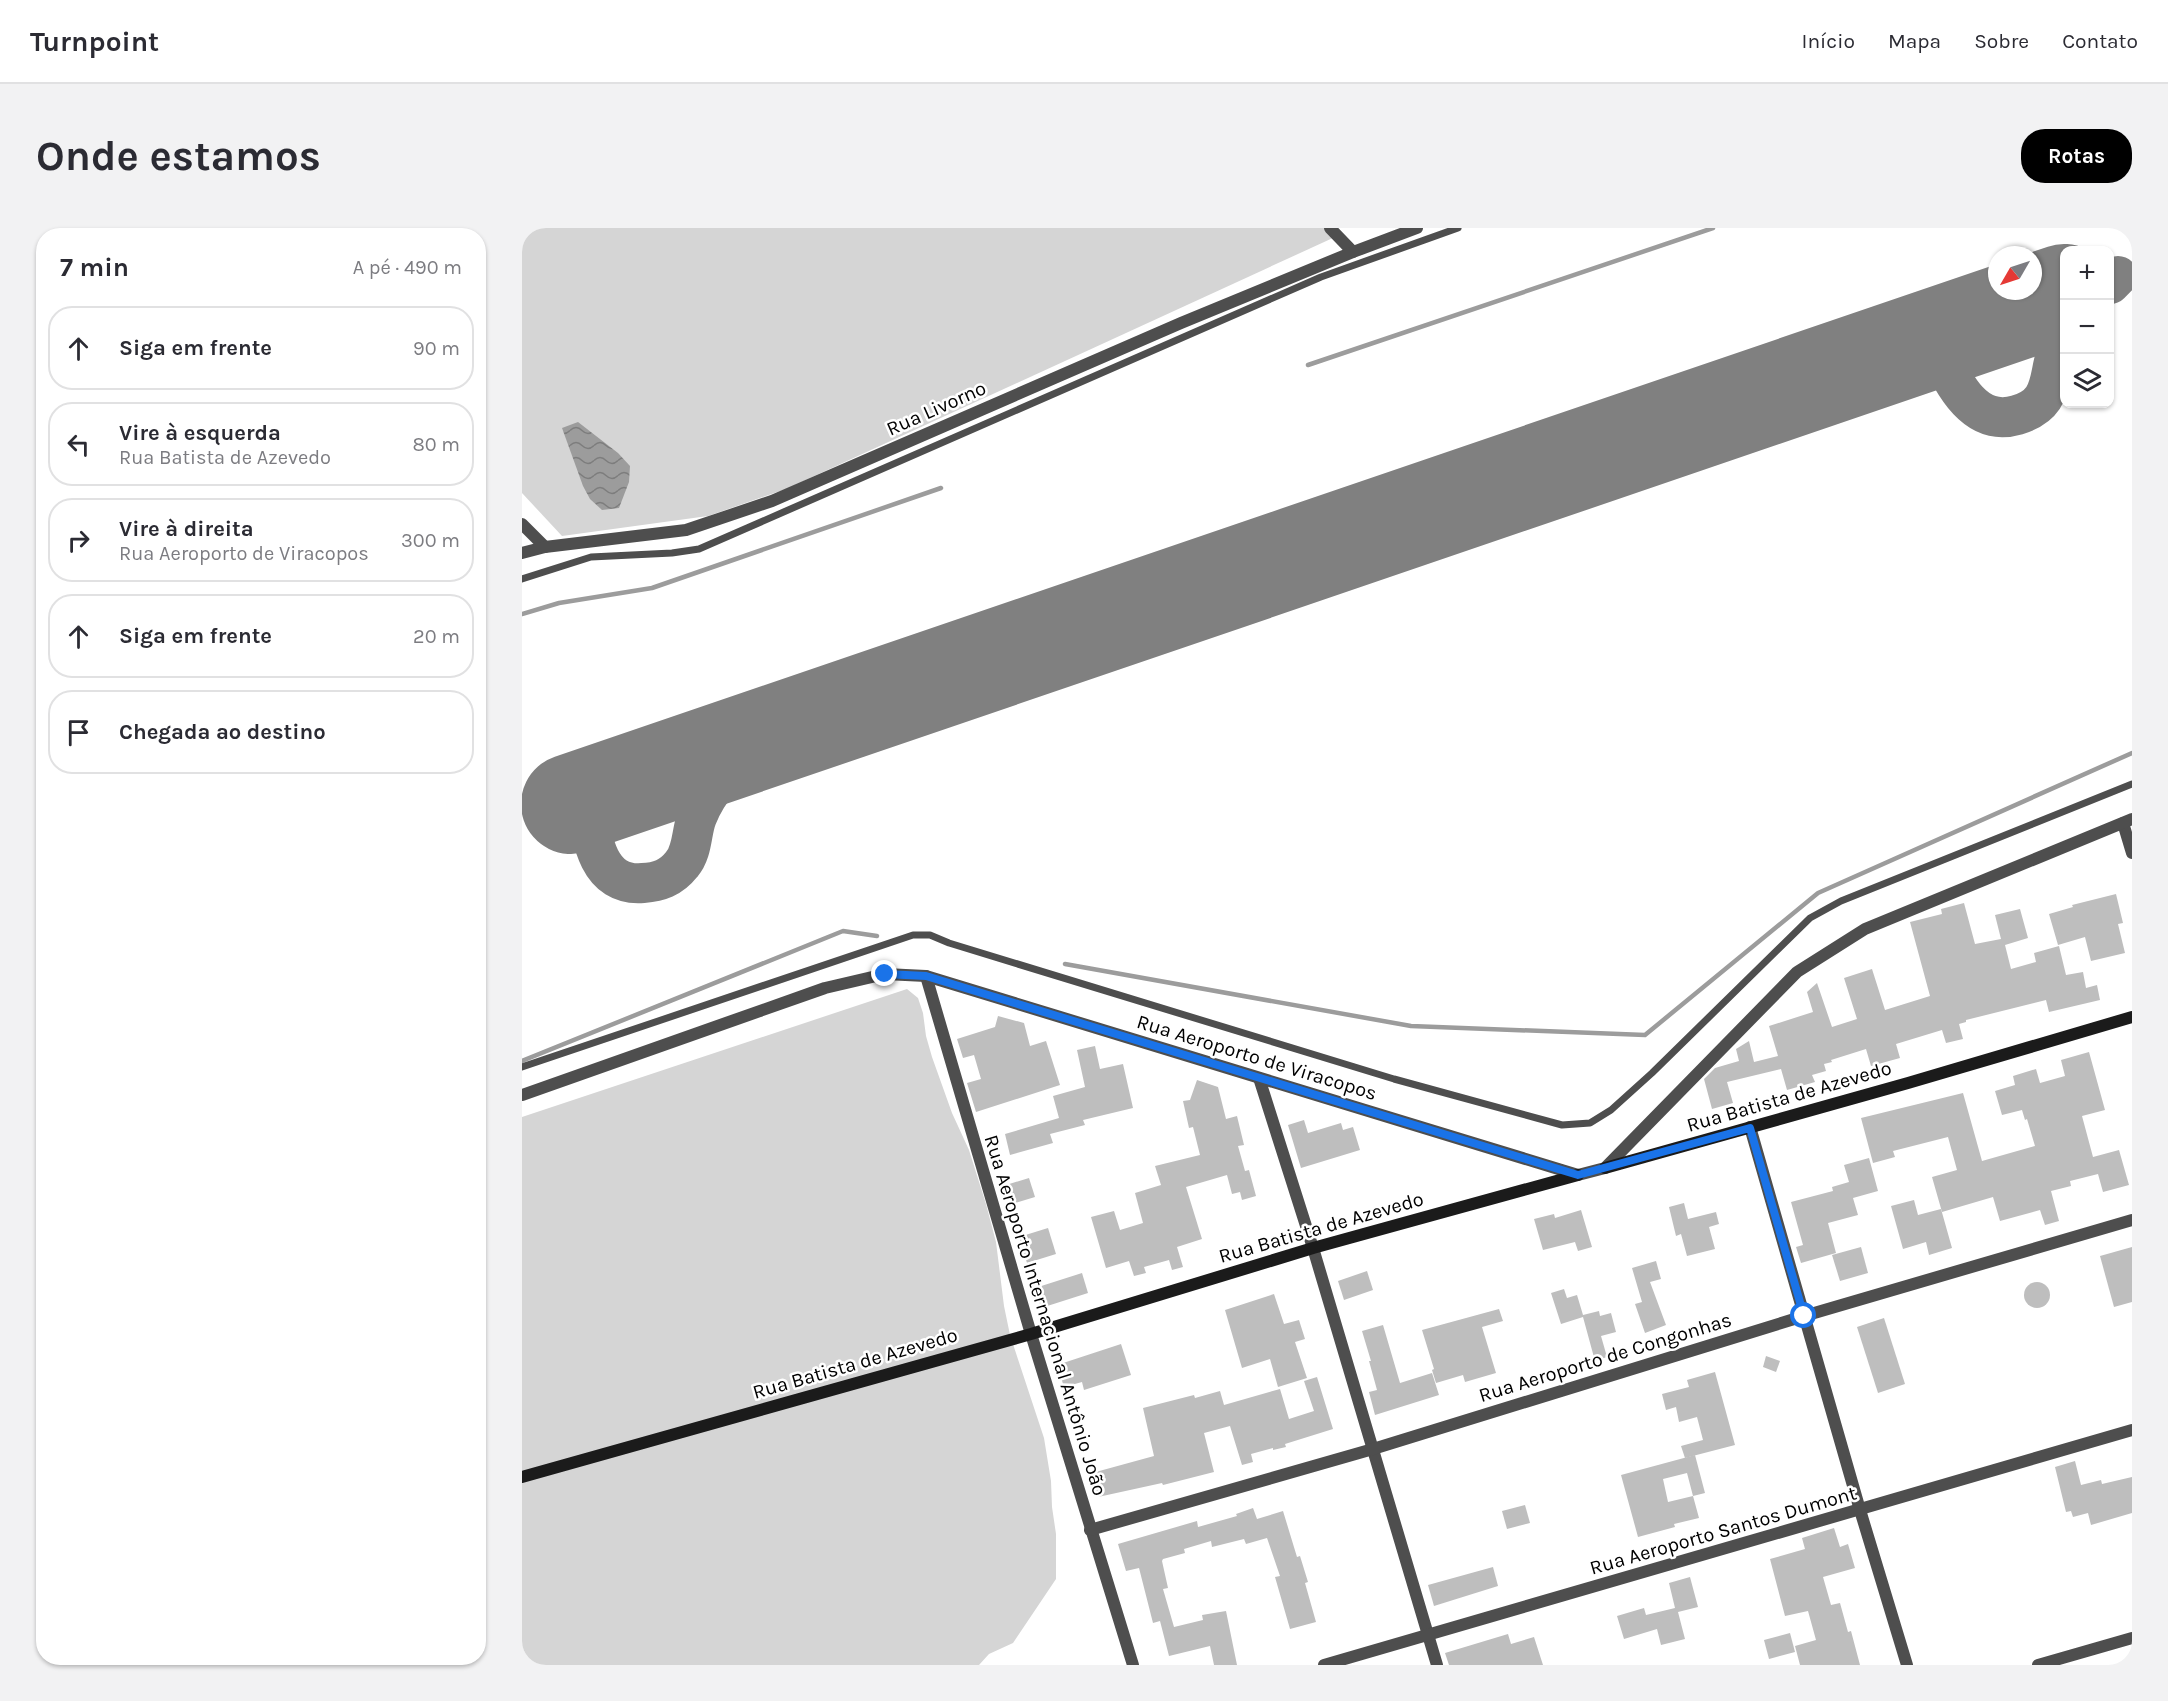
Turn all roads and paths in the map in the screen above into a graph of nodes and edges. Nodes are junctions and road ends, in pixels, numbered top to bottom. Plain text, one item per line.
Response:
1 (1330, 228) edge
2 (1417, 228) edge
3 (1458, 228) edge
4 (1353, 252) junction
5 (522, 524) edge
6 (545, 548) junction
7 (522, 553) edge
8 (522, 579) edge
9 (2132, 784) edge
10 (2127, 821) edge
11 (2132, 853) edge
12 (926, 976) junction
13 (2132, 1017) edge
14 (522, 1067) edge
15 (1259, 1078) junction
16 (522, 1095) edge
17 (1750, 1128) junction
18 (1605, 1168) junction
19 (1578, 1175) junction
20 (2132, 1220) edge
21 (1313, 1248) junction
22 (1804, 1316) junction
23 (1031, 1334) junction
24 (2132, 1430) edge
25 (1373, 1449) junction
26 (522, 1477) edge
27 (1860, 1510) junction
28 (1090, 1530) junction
29 (1429, 1636) junction
30 (2132, 1638) edge
31 (1133, 1665) edge
32 (1323, 1665) edge
33 (1437, 1665) edge
34 (1907, 1665) edge
35 (2038, 1665) edge

1 - 4 street
2 - 4 street, Rua Livorno
3 - 8 lane
4 - 6 street, Rua Livorno
5 - 6 street
6 - 7 street, Rua Livorno
9 - 14 lane
10 - 11 street
10 - 18 street
12 - 15 street, Rua Aeroporto de Viracopos
12 - 16 street, Rua Aeroporto de Viracopos
12 - 23 street, Rua Aeroporto Internacional Antônio João
13 - 17 street, Rua Batista de Azevedo
15 - 19 street, Rua Aeroporto de Viracopos
15 - 21 street
17 - 18 street, Rua Batista de Azevedo
17 - 22 street
18 - 19 street, Rua Batista de Azevedo
19 - 21 street, Rua Batista de Azevedo
20 - 22 street, Rua Aeroporto de Congonhas
21 - 23 street, Rua Batista de Azevedo
21 - 25 street
22 - 25 street, Rua Aeroporto de Congonhas
22 - 27 street
23 - 26 street, Rua Batista de Azevedo
23 - 28 street, Rua Aeroporto Internacional Antônio João
24 - 27 street, Rua Aeroporto Santos Dumont
25 - 28 street, Rua Aeroporto de Congonhas
25 - 29 street
27 - 29 street, Rua Aeroporto Santos Dumont
27 - 34 street
28 - 31 street, Rua Aeroporto Internacional Antônio João
29 - 32 street, Rua Aeroporto Santos Dumont
29 - 33 street
30 - 35 street

